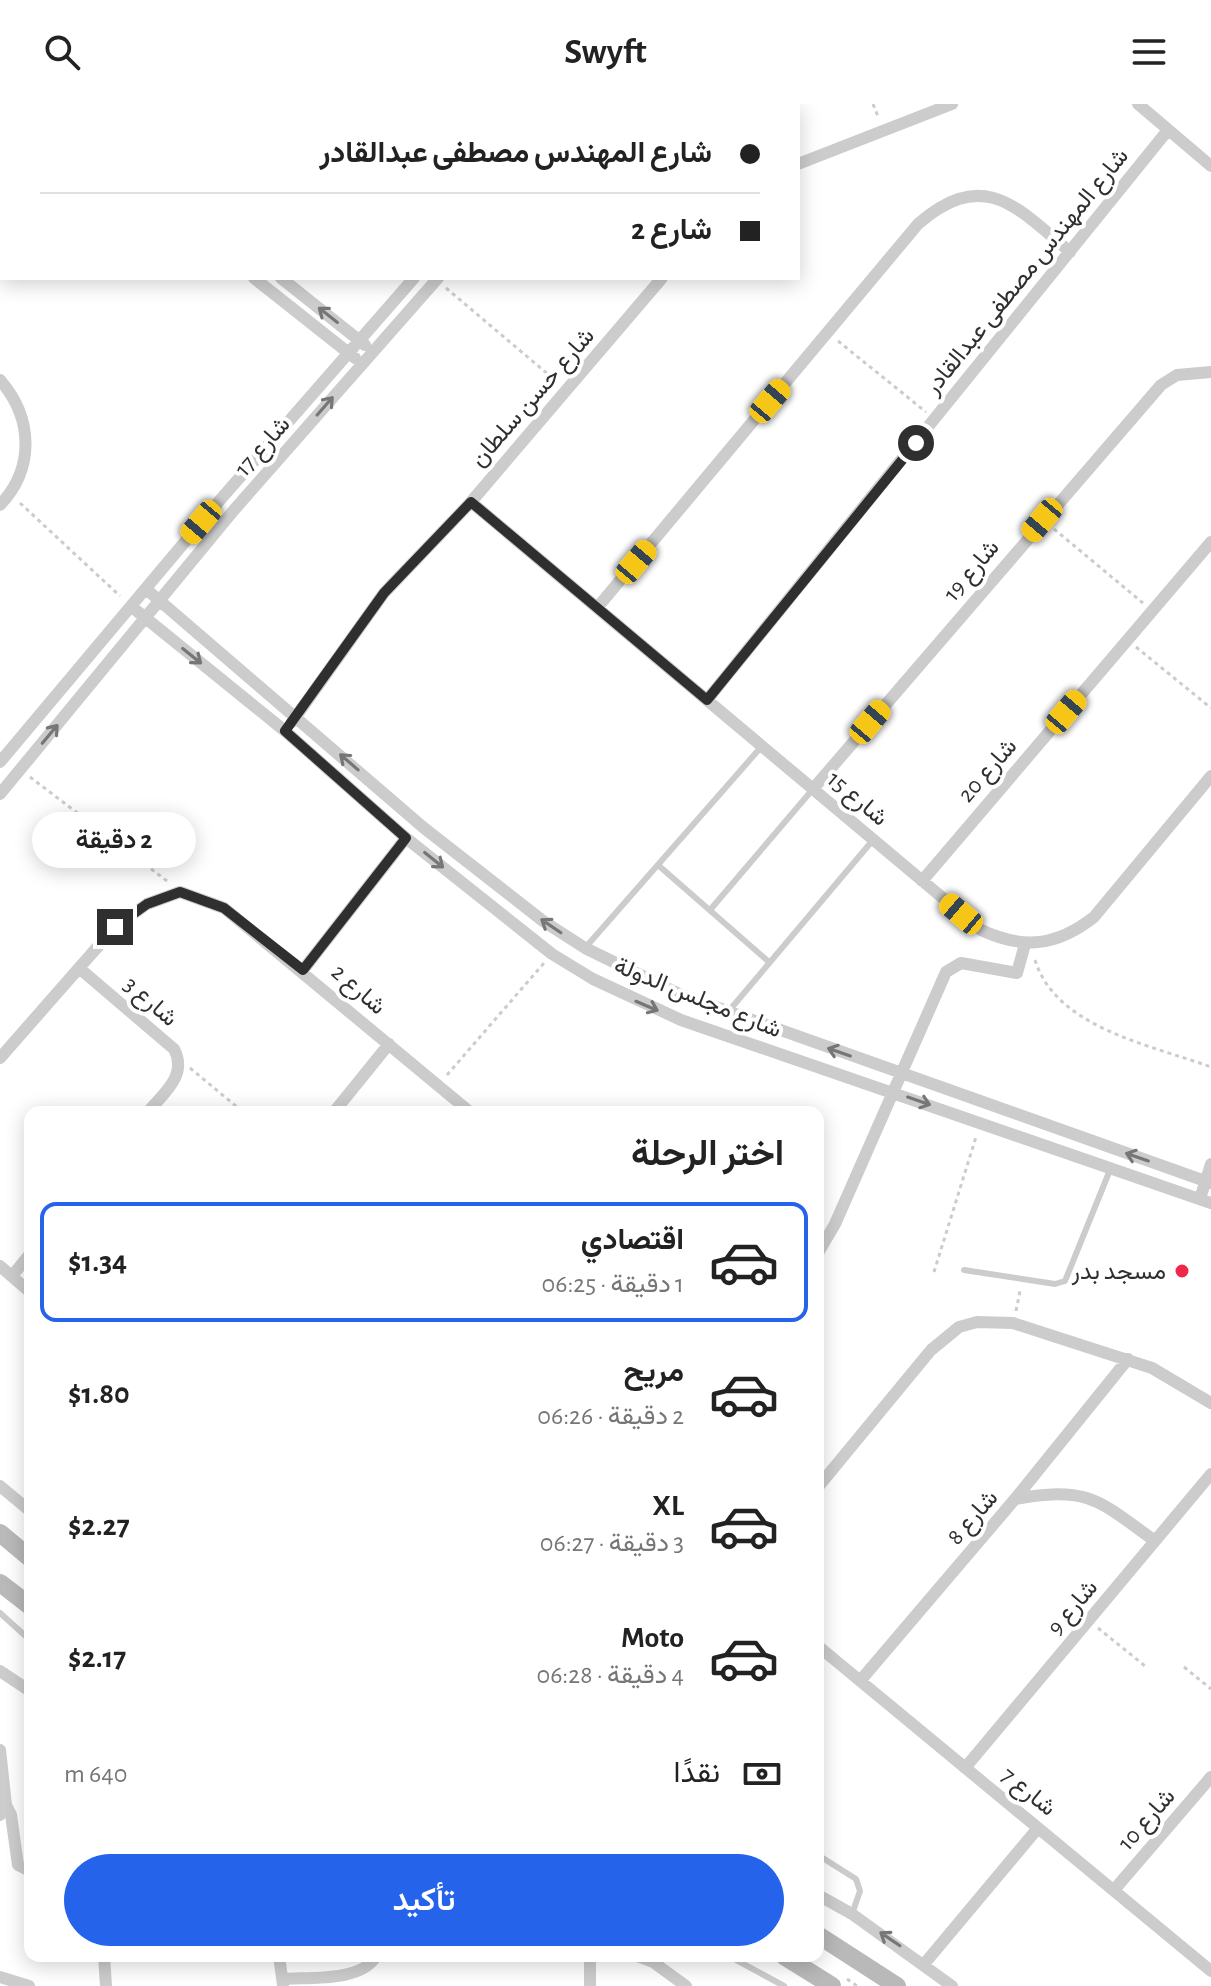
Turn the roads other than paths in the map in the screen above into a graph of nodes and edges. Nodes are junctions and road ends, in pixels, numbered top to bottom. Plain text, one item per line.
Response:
1 (952, 104) edge
2 (1138, 104) edge
3 (1168, 130) junction
4 (800, 163) edge
5 (1211, 166) edge
6 (1070, 252) junction
7 (257, 280) edge
8 (284, 280) edge
9 (412, 280) edge
10 (436, 280) edge
11 (660, 280) edge
12 (360, 341) junction
13 (374, 352) junction
14 (350, 353) junction
15 (362, 364) junction
16 (1211, 372) edge
17 (0, 380) edge
18 (471, 502) junction
19 (0, 505) edge
20 (1211, 542) edge
21 (146, 589) junction
22 (161, 602) junction
23 (132, 607) junction
24 (597, 608) junction
25 (146, 619) junction
26 (707, 700) junction
27 (296, 716) junction
28 (285, 731) junction
29 (762, 746) junction
30 (0, 762) edge
31 (1211, 776) edge
32 (813, 789) junction
33 (0, 794) edge
34 (406, 838) junction
35 (873, 840) junction
36 (658, 865) junction
37 (922, 881) junction
38 (710, 910) junction
39 (1028, 944) junction
40 (585, 948) junction
41 (769, 962) junction
42 (79, 968) junction
43 (303, 970) junction
44 (728, 1012) junction
45 (389, 1044) junction
46 (0, 1058) edge
47 (900, 1073) junction
48 (892, 1092) junction
49 (153, 1106) edge
50 (339, 1106) edge
51 (463, 1106) edge
52 (1211, 1164) edge
53 (1110, 1170) junction
54 (1208, 1182) edge
55 (1205, 1201) edge
56 (824, 1243) edge
57 (24, 1261) edge
58 (0, 1266) edge
59 (964, 1270) dead end
60 (12, 1276) junction
61 (24, 1287) edge
62 (1128, 1359) junction
63 (1211, 1403) edge
64 (1211, 1474) edge
65 (824, 1480) edge
66 (0, 1486) edge
67 (1015, 1499) junction
68 (24, 1506) edge
69 (0, 1533) edge
70 (1155, 1541) junction
71 (24, 1553) edge
72 (0, 1583) edge
73 (24, 1601) edge
74 (0, 1613) edge
75 (24, 1635) edge
76 (824, 1651) edge
77 (0, 1671) edge
78 (860, 1681) junction
79 (24, 1687) edge
80 (0, 1750) edge
81 (965, 1768) junction
82 (1211, 1777) edge
83 (3, 1810) edge
84 (1038, 1828) junction
85 (824, 1859) edge
86 (24, 1868) edge
87 (1114, 1890) junction
88 (824, 1898) edge
89 (852, 1914) junction
90 (824, 1939) edge
91 (104, 1962) edge
92 (280, 1962) edge
93 (373, 1962) edge
94 (590, 1962) edge
95 (653, 1962) edge
96 (740, 1962) edge
97 (794, 1962) edge
98 (925, 1963) junction
99 (1211, 1971) edge
100 (0, 1977) edge
101 (283, 1983) edge
102 (29, 1986) edge
103 (106, 1986) edge
104 (590, 1986) edge
105 (686, 1986) edge
106 (784, 1986) edge
107 (832, 1986) edge
108 (897, 1986) edge
109 (952, 1986) edge

1 - 4 street
2 - 3 street
3 - 5 street
3 - 6 street, شارع المهندس مصطفى عبدالقادر
6 - 24 street
6 - 26 street, شارع المهندس مصطفى عبدالقادر
7 - 14 street
12 -> 8 street
9 - 12 street, شارع 17
10 - 13 street, شارع 17
11 - 18 street, شارع حسن سلطان
12 - 13 street
12 - 14 street, شارع 17
13 - 15 street, شارع 17
14 - 15 street
14 - 21 street, شارع 17
22 -> 15 street, شارع 17
16 - 32 street, شارع 19
17 - 19 street
18 - 24 street, شارع 15
18 - 27 street, شارع حسن سلطان
20 - 37 street, شارع 20
21 - 22 street, شارع مجلس الدولة
21 - 23 street, شارع 17
22 - 25 street, شارع 17
22 - 27 street, شارع مجلس الدولة
23 - 25 street, شارع مجلس الدولة
23 - 30 street, شارع 17
24 - 26 street, شارع 15
25 -> 28 street, شارع مجلس الدولة
33 -> 25 street, شارع 17
26 - 29 street, شارع 15
27 - 28 street, شارع حسن سلطان
40 -> 27 street, شارع مجلس الدولة
28 - 34 street, شارع مجلس الدولة
29 - 32 street, شارع 15
29 - 36 lane
31 - 39 street
32 - 35 street, شارع 15
32 - 38 lane
34 - 43 street
34 -> 48 street, شارع مجلس الدولة
35 - 37 street, شارع 15
35 - 41 lane
36 - 38 lane
36 - 40 lane
37 - 39 street, شارع 15
38 - 41 lane
39 - 47 street
40 - 44 street, شارع مجلس الدولة
41 - 44 lane
42 - 43 street, شارع 2
42 - 46 street
42 - 49 street, شارع 3
43 - 45 street, شارع 2
47 -> 44 street, شارع مجلس الدولة
45 - 50 street
45 - 51 street, شارع 2
47 - 48 street
54 -> 47 street, شارع مجلس الدولة
48 -> 53 street, شارع مجلس الدولة
48 - 56 street
52 - 54 street
53 - 55 street, شارع مجلس الدولة
53 - 59 lane
54 - 55 street
57 - 60 street
58 - 60 street
60 - 61 street
62 - 63 street
62 - 65 street
62 - 67 street
64 - 70 street, شارع 9
66 - 68 street
67 - 70 street, شارع 8
67 - 78 street, شارع 8
69 - 71 main road
70 - 81 street, شارع 9
72 - 73 main road
74 - 75 lane
76 - 78 street, شارع 7
77 - 79 street
78 - 81 street, شارع 7
80 - 83 street
81 - 84 street, شارع 7
82 - 87 street, شارع 10
83 - 86 street
84 - 87 street, شارع 7
84 - 98 street
85 - 89 lane
87 - 99 street, شارع 7
88 - 89 street
98 -> 89 street
90 - 108 main road
91 - 103 street
92 - 101 street
93 - 101 street
94 - 104 street
95 - 105 street
96 - 106 lane
97 - 107 main road
98 - 109 street
100 - 102 street

